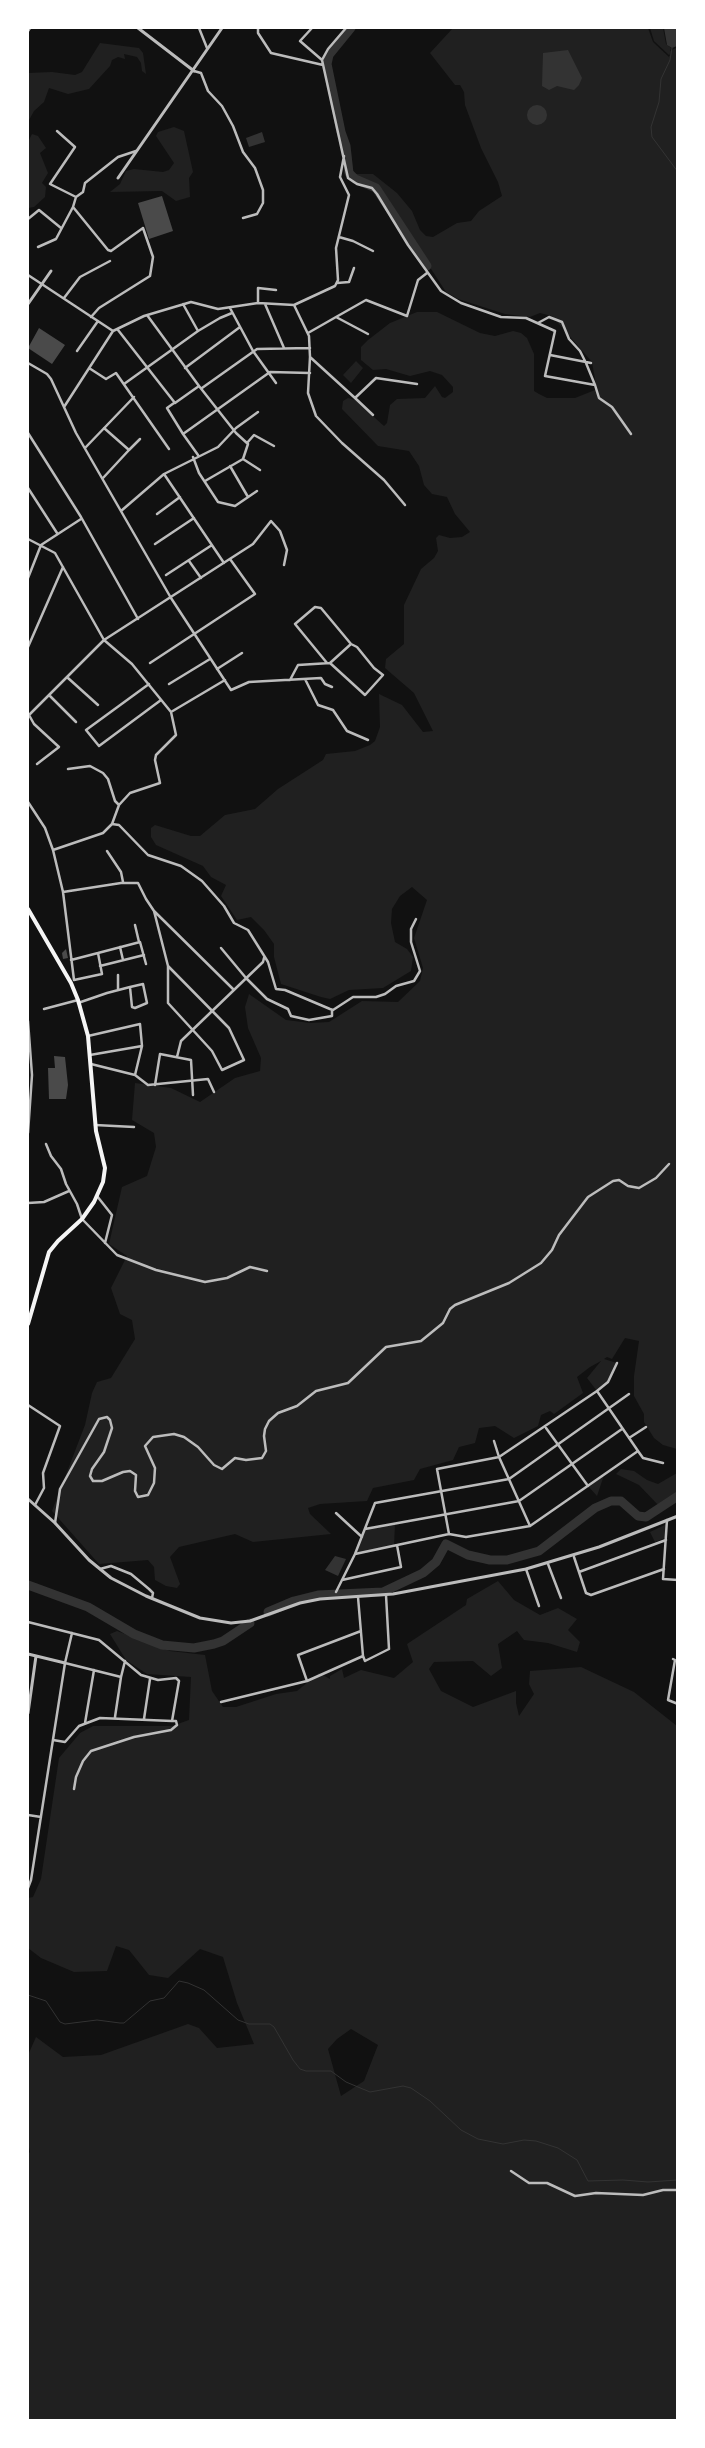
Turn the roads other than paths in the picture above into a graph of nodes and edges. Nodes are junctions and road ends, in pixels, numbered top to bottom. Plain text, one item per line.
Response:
1 (30, 28) edge
2 (138, 28) edge
3 (199, 28) edge
4 (222, 28) edge
5 (258, 28) edge
6 (312, 28) edge
7 (346, 28) edge
8 (28, 31) edge
9 (207, 48) junction
10 (322, 60) junction
11 (323, 65) junction
12 (194, 71) junction
13 (57, 131) dead end
14 (136, 151) junction
15 (344, 155) junction
16 (118, 178) dead end
17 (76, 198) junction
18 (74, 207) junction
19 (243, 218) dead end
20 (28, 219) edge
21 (62, 228) junction
22 (339, 237) junction
23 (38, 247) dead end
24 (373, 250) dead end
25 (110, 261) dead end
26 (354, 268) dead end
27 (51, 271) dead end
28 (427, 273) junction
29 (28, 275) edge
30 (337, 283) junction
31 (42, 284) junction
32 (276, 290) dead end
33 (64, 298) junction
34 (258, 303) junction
35 (28, 304) edge
36 (184, 304) junction
37 (265, 304) junction
38 (294, 305) junction
39 (230, 308) junction
40 (232, 313) junction
41 (147, 315) junction
42 (92, 316) junction
43 (336, 317) junction
44 (98, 321) junction
45 (538, 323) junction
46 (240, 328) junction
47 (118, 330) junction
48 (113, 331) junction
49 (198, 331) junction
50 (308, 333) junction
51 (368, 334) dead end
52 (310, 348) junction
53 (172, 349) junction
54 (284, 349) junction
55 (77, 351) dead end
56 (253, 351) junction
57 (550, 355) junction
58 (310, 357) junction
59 (28, 363) edge
60 (586, 363) junction
61 (591, 364) dead end
62 (89, 368) junction
63 (147, 368) junction
64 (186, 368) junction
65 (310, 372) junction
66 (269, 373) junction
67 (276, 383) dead end
68 (124, 384) junction
69 (417, 384) dead end
70 (595, 385) junction
71 (201, 387) junction
72 (134, 398) junction
73 (355, 398) junction
74 (174, 403) junction
75 (64, 407) junction
76 (219, 410) junction
77 (258, 412) dead end
78 (373, 415) dead end
79 (104, 428) junction
80 (234, 430) junction
81 (28, 433) edge
82 (183, 434) junction
83 (631, 434) dead end
84 (140, 439) dead end
85 (247, 443) junction
86 (274, 446) dead end
87 (85, 448) junction
88 (169, 449) dead end
89 (129, 450) junction
90 (198, 455) junction
91 (193, 457) junction
92 (243, 459) junction
93 (230, 466) junction
94 (260, 470) dead end
95 (164, 474) junction
96 (103, 479) junction
97 (205, 482) junction
98 (28, 488) edge
99 (257, 491) dead end
100 (180, 497) junction
101 (248, 498) junction
102 (405, 505) dead end
103 (121, 511) junction
104 (157, 514) dead end
105 (194, 518) junction
106 (81, 519) junction
107 (57, 533) junction
108 (28, 539) edge
109 (156, 544) dead end
110 (42, 545) junction
111 (212, 545) junction
112 (230, 559) junction
113 (189, 560) junction
114 (224, 563) junction
115 (284, 565) dead end
116 (63, 567) junction
117 (166, 575) dead end
118 (28, 578) edge
119 (201, 578) junction
120 (171, 598) junction
121 (138, 619) junction
122 (195, 635) junction
123 (104, 640) junction
124 (351, 644) junction
125 (28, 647) edge
126 (242, 653) dead end
127 (210, 659) junction
128 (150, 663) dead end
129 (329, 663) junction
130 (217, 669) junction
131 (68, 678) junction
132 (305, 679) junction
133 (225, 680) junction
134 (290, 680) junction
135 (149, 684) junction
136 (170, 684) dead end
137 (332, 687) dead end
138 (50, 696) junction
139 (161, 700) junction
140 (98, 705) dead end
141 (171, 712) junction
142 (28, 716) edge
143 (76, 722) dead end
144 (368, 740) dead end
145 (37, 764) dead end
146 (68, 769) dead end
147 (28, 802) edge
148 (119, 805) junction
149 (112, 824) junction
150 (53, 850) junction
151 (107, 851) dead end
152 (123, 882) junction
153 (63, 892) junction
154 (28, 909) edge
155 (154, 911) junction
156 (416, 919) dead end
157 (135, 925) dead end
158 (139, 942) junction
159 (120, 947) junction
160 (221, 948) dead end
161 (98, 953) junction
162 (144, 955) junction
163 (264, 958) junction
164 (71, 960) junction
165 (123, 960) junction
166 (146, 964) dead end
167 (100, 966) junction
168 (168, 966) junction
169 (118, 975) dead end
170 (246, 978) junction
171 (72, 982) junction
172 (130, 987) junction
173 (118, 990) junction
174 (234, 990) junction
175 (78, 1001) junction
176 (44, 1009) dead end
177 (332, 1010) junction
178 (212, 1011) junction
179 (28, 1021) edge
180 (194, 1030) junction
181 (88, 1036) junction
182 (142, 1046) junction
183 (90, 1055) junction
184 (177, 1057) junction
185 (91, 1064) junction
186 (135, 1075) junction
187 (191, 1081) junction
188 (155, 1085) junction
189 (214, 1092) dead end
190 (193, 1095) dead end
191 (95, 1125) junction
192 (134, 1128) dead end
193 (28, 1133) edge
194 (46, 1144) dead end
195 (669, 1164) dead end
196 (69, 1191) junction
197 (97, 1196) junction
198 (28, 1203) edge
199 (82, 1219) junction
200 (105, 1243) junction
201 (267, 1272) dead end
202 (28, 1324) edge
203 (617, 1364) dead end
204 (597, 1391) junction
205 (629, 1394) dead end
206 (28, 1405) edge
207 (609, 1409) junction
208 (646, 1427) dead end
209 (546, 1428) junction
210 (622, 1429) junction
211 (629, 1438) junction
212 (494, 1441) dead end
213 (558, 1445) junction
214 (638, 1451) junction
215 (499, 1458) junction
216 (572, 1464) junction
217 (663, 1464) dead end
218 (509, 1480) junction
219 (588, 1486) junction
220 (441, 1492) junction
221 (28, 1499) edge
222 (519, 1501) junction
223 (35, 1505) junction
224 (336, 1514) dead end
225 (445, 1514) junction
226 (678, 1516) edge
227 (667, 1520) junction
228 (56, 1523) junction
229 (530, 1526) junction
230 (365, 1530) junction
231 (449, 1534) junction
232 (362, 1537) junction
233 (666, 1540) junction
234 (398, 1545) junction
235 (355, 1554) junction
236 (574, 1556) junction
237 (548, 1564) junction
238 (99, 1569) junction
239 (664, 1569) junction
240 (526, 1570) junction
241 (579, 1572) junction
242 (342, 1580) junction
243 (678, 1580) edge
244 (336, 1592) joint
245 (386, 1595) junction
246 (358, 1597) junction
247 (152, 1598) junction
248 (333, 1598) junction
249 (561, 1598) dead end
250 (539, 1606) dead end
251 (28, 1622) edge
252 (361, 1631) junction
253 (72, 1633) junction
254 (28, 1654) edge
255 (36, 1656) junction
256 (363, 1656) junction
257 (673, 1659) dead end
258 (126, 1661) junction
259 (65, 1663) junction
260 (94, 1670) junction
261 (121, 1677) junction
262 (150, 1679) junction
263 (307, 1681) junction
264 (30, 1686) edge
265 (221, 1702) dead end
266 (678, 1704) edge
267 (28, 1713) edge
268 (115, 1718) junction
269 (144, 1719) junction
270 (172, 1720) junction
271 (85, 1723) junction
272 (53, 1740) junction
273 (74, 1789) dead end
274 (28, 1815) edge
275 (41, 1817) junction
276 (28, 1888) edge
277 (511, 2171) dead end
278 (678, 2190) edge

1 - 8 street
2 - 12 street
3 - 9 street
4 - 9 street
5 - 11 street
6 - 10 street
7 - 10 street
9 - 12 street
10 - 11 street
11 - 15 street
12 - 14 street
12 - 19 street
13 - 17 street
14 - 16 street
14 - 17 street
15 - 22 street
15 - 28 street
17 - 18 street
18 - 21 street
18 - 42 street
20 - 21 street
21 - 23 street
22 - 24 street
22 - 30 street
25 - 33 street
26 - 30 street
27 - 31 street
28 - 43 street
28 - 45 street
29 - 31 street
30 - 38 street
31 - 33 street
31 - 35 street
32 - 34 street
33 - 42 street
34 - 37 street
34 - 39 street
36 - 39 street
36 - 41 street
36 - 49 street
37 - 38 street
37 - 54 street
38 - 50 street
39 - 40 street
40 - 46 street
40 - 49 street
41 - 47 street
41 - 53 street
42 - 44 street
43 - 50 street
43 - 51 street
44 - 48 street
44 - 55 street
45 - 57 street
45 - 60 street
46 - 56 street
46 - 64 street
47 - 48 street
47 - 63 street
48 - 62 street
49 - 53 street
50 - 52 street
52 - 54 street
52 - 58 street
53 - 63 street
53 - 64 street
54 - 56 street
56 - 66 street
56 - 71 street
57 - 60 street
57 - 70 street
58 - 65 street
58 - 73 street
59 - 75 street
60 - 61 street
60 - 70 street
62 - 68 street
62 - 75 street
63 - 68 street
63 - 74 street
64 - 71 street
65 - 66 street
65 - 102 street
66 - 67 street
66 - 76 street
68 - 72 street
69 - 73 street
70 - 83 street
71 - 74 street
71 - 76 street
72 - 79 street
72 - 88 street
73 - 78 street
74 - 82 street
75 - 87 street
76 - 80 street
76 - 82 street
77 - 80 street
79 - 87 street
79 - 89 street
80 - 85 street
80 - 90 street
81 - 106 street
82 - 90 street
84 - 89 street
85 - 86 street
85 - 92 street
87 - 96 street
89 - 96 street
90 - 91 street
91 - 95 street
91 - 97 street
92 - 93 street
92 - 94 street
93 - 97 street
93 - 101 street
95 - 100 street
95 - 103 street
96 - 103 street
97 - 101 street
98 - 107 street
99 - 101 street
100 - 104 street
100 - 105 street
103 - 120 street
105 - 109 street
105 - 111 street
106 - 107 street
106 - 121 street
107 - 110 street
108 - 110 street
110 - 116 street
110 - 118 street
111 - 113 street
111 - 114 street
112 - 114 street
112 - 115 street
112 - 122 street
113 - 117 street
113 - 119 street
114 - 119 street
116 - 123 street
116 - 125 street
119 - 120 street
120 - 121 street
120 - 122 street
121 - 123 street
122 - 127 street
122 - 128 street
123 - 131 street
123 - 135 street
124 - 129 street
124 - 129 street
124 - 129 street
126 - 130 street
127 - 130 street
127 - 136 street
129 - 134 street
130 - 133 street
131 - 138 street
131 - 140 street
132 - 134 street
132 - 137 street
132 - 144 street
133 - 134 street
133 - 141 street
135 - 139 street
135 - 139 street
138 - 142 street
138 - 143 street
139 - 141 street
141 - 148 street
142 - 145 street
146 - 148 street
147 - 150 street
148 - 149 street
149 - 150 street
149 - 163 street
150 - 153 street
151 - 152 street
152 - 153 street
152 - 155 street
153 - 164 street
154 - 171 main road
155 - 168 street
155 - 174 street
156 - 177 street
157 - 158 street
158 - 159 street
158 - 162 street
159 - 161 street
159 - 165 street
160 - 170 street
161 - 164 street
161 - 167 street
162 - 165 street
162 - 166 street
163 - 170 street
163 - 177 street
164 - 171 street
165 - 167 street
167 - 171 street
168 - 178 street
168 - 180 street
169 - 173 street
170 - 174 street
170 - 177 street
171 - 175 main road
172 - 172 street
172 - 173 street
173 - 175 street
174 - 178 street
175 - 176 street
175 - 181 main road
178 - 180 street
178 - 180 street
179 - 193 street
180 - 184 street
181 - 182 street
181 - 183 main road
182 - 183 street
182 - 186 street
183 - 185 main road
184 - 187 street
184 - 188 street
185 - 186 street
185 - 191 main road
186 - 188 street
187 - 188 street
187 - 189 street
187 - 190 street
191 - 192 street
191 - 197 main road
194 - 196 street
195 - 228 street
196 - 198 street
196 - 199 street
197 - 199 main road
197 - 200 street
199 - 200 street
199 - 202 main road
200 - 201 street
203 - 204 street
204 - 207 street
204 - 209 street
205 - 207 street
206 - 223 street
207 - 210 street
207 - 213 street
208 - 211 street
209 - 213 street
209 - 215 street
210 - 211 street
210 - 216 street
211 - 214 street
212 - 215 street
213 - 216 street
213 - 218 street
214 - 217 street
214 - 219 street
215 - 218 street
215 - 220 street
216 - 219 street
216 - 222 street
218 - 220 street
218 - 222 street
219 - 229 street
220 - 225 street
220 - 230 street
221 - 223 street
222 - 225 street
222 - 229 street
223 - 228 street
224 - 232 street
225 - 230 street
225 - 231 street
226 - 227 street
227 - 233 street
227 - 236 street
228 - 238 street
229 - 231 street
230 - 232 street
231 - 234 street
232 - 235 street
233 - 239 street
233 - 241 street
234 - 235 street
234 - 242 street
235 - 242 street
236 - 237 street
236 - 241 street
237 - 240 street
237 - 249 street
238 - 247 street
238 - 247 street
239 - 241 street
239 - 243 street
240 - 245 street
240 - 250 street
242 - 244 street
244 - 248 street
245 - 246 street
245 - 256 street
246 - 248 street
246 - 252 street
247 - 248 street
251 - 253 street
252 - 256 street
252 - 263 street
253 - 258 street
253 - 259 street
254 - 255 street
255 - 259 street
255 - 264 street
256 - 263 street
257 - 266 street
258 - 261 street
258 - 262 street
259 - 260 street
259 - 272 street
260 - 261 street
260 - 271 street
261 - 268 street
262 - 269 street
262 - 270 street
263 - 265 street
264 - 267 street
268 - 269 street
268 - 271 street
269 - 270 street
270 - 273 street
271 - 272 street
272 - 275 street
274 - 275 street
275 - 276 street
277 - 278 street

